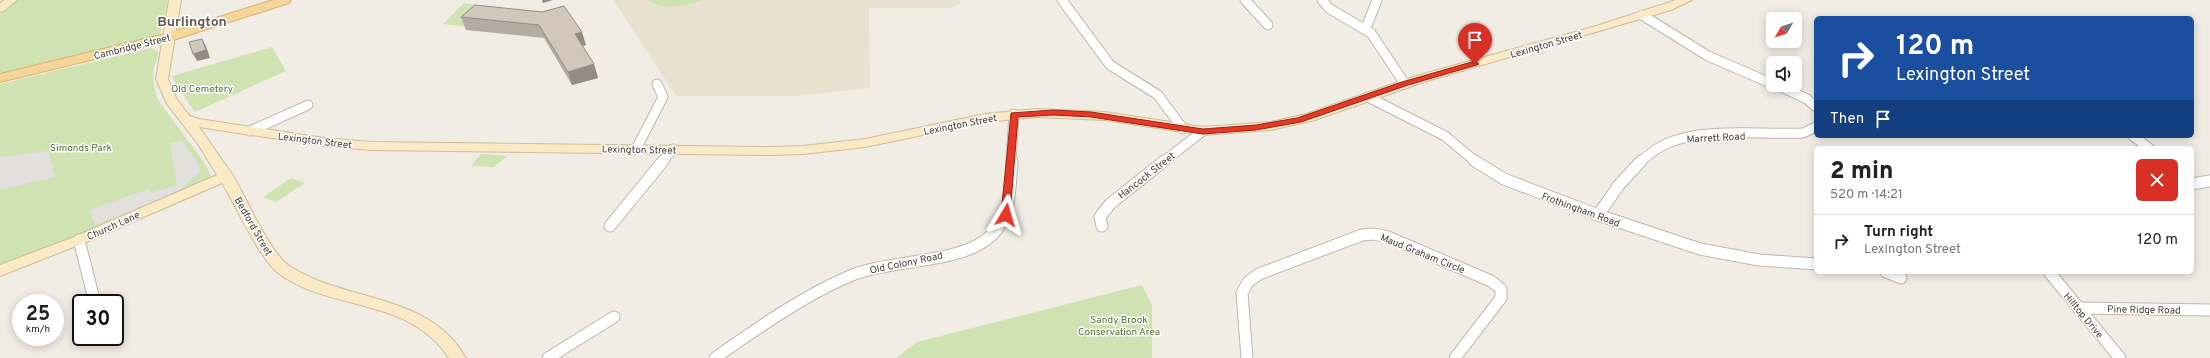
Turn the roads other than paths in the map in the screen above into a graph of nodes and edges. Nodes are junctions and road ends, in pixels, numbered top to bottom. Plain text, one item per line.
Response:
1 (11, 0) edge
2 (175, 0) edge
3 (285, 0) edge
4 (1062, 0) edge
5 (1245, 0) edge
6 (1322, 0) edge
7 (1377, 0) edge
8 (1686, 0) edge
9 (0, 9) edge
10 (1642, 16) junction
11 (1268, 25) dead end
12 (1366, 28) junction
13 (169, 37) junction
14 (0, 78) edge
15 (1766, 81) edge
16 (657, 84) dead end
17 (1405, 84) junction
18 (1792, 92) edge
19 (1368, 97) junction
20 (308, 105) dead end
21 (1814, 105) edge
22 (1014, 114) junction
23 (184, 119) junction
24 (1814, 128) edge
25 (1183, 129) junction
26 (245, 131) junction
27 (1203, 131) junction
28 (199, 137) junction
29 (2136, 138) edge
30 (2146, 146) edge
31 (636, 149) junction
32 (673, 149) junction
33 (226, 176) junction
34 (2210, 181) edge
35 (2194, 182) edge
36 (1598, 215) junction
37 (610, 226) dead end
38 (1102, 226) dead end
39 (79, 240) junction
40 (1814, 264) edge
41 (0, 271) edge
42 (1891, 274) edge
43 (2051, 274) edge
44 (1901, 278) dead end
45 (93, 294) edge
46 (2078, 308) junction
47 (2210, 310) edge
48 (614, 317) dead end
49 (458, 358) edge
50 (548, 358) edge
51 (714, 358) edge
52 (1247, 358) edge
53 (1455, 358) edge
54 (2120, 358) edge

1 - 9 street
2 - 13 street, Bedford Street
3 - 13 main road, Cambridge Street
4 - 25 street
5 - 11 street
6 - 12 street
7 - 12 street
8 - 10 street, Lexington Street
10 - 15 street
10 - 17 street, Lexington Street
12 - 17 street
13 - 14 main road, Cambridge Street
13 - 23 street, Bedford Street
16 - 31 street
17 - 19 street, Lexington Street
18 - 21 street
19 - 27 street, Lexington Street
19 - 36 street, Frothingham Road
20 - 26 street
22 - 25 street, Lexington Street
22 - 32 street, Lexington Street
22 - 51 street, Old Colony Road
23 - 26 street, Lexington Street
23 - 28 street, Bedford Street
24 - 36 street, Marrett Road
25 - 27 street, Lexington Street
26 - 28 street, Lexington Street
26 - 31 street, Lexington Street
27 - 38 street, Hancock Street
28 - 33 street, Bedford Street
29 - 30 street
31 - 32 street, Lexington Street
32 - 37 street
33 - 39 street, Church Lane
33 - 49 street, Bedford Street
34 - 35 street
36 - 40 street, Frothingham Road
39 - 41 street, Church Lane
39 - 45 street
42 - 44 street
43 - 46 street, Hilltop Drive
46 - 47 street, Pine Ridge Road
46 - 54 street, Hilltop Drive
48 - 50 street
52 - 53 street, Maud Graham Circle

